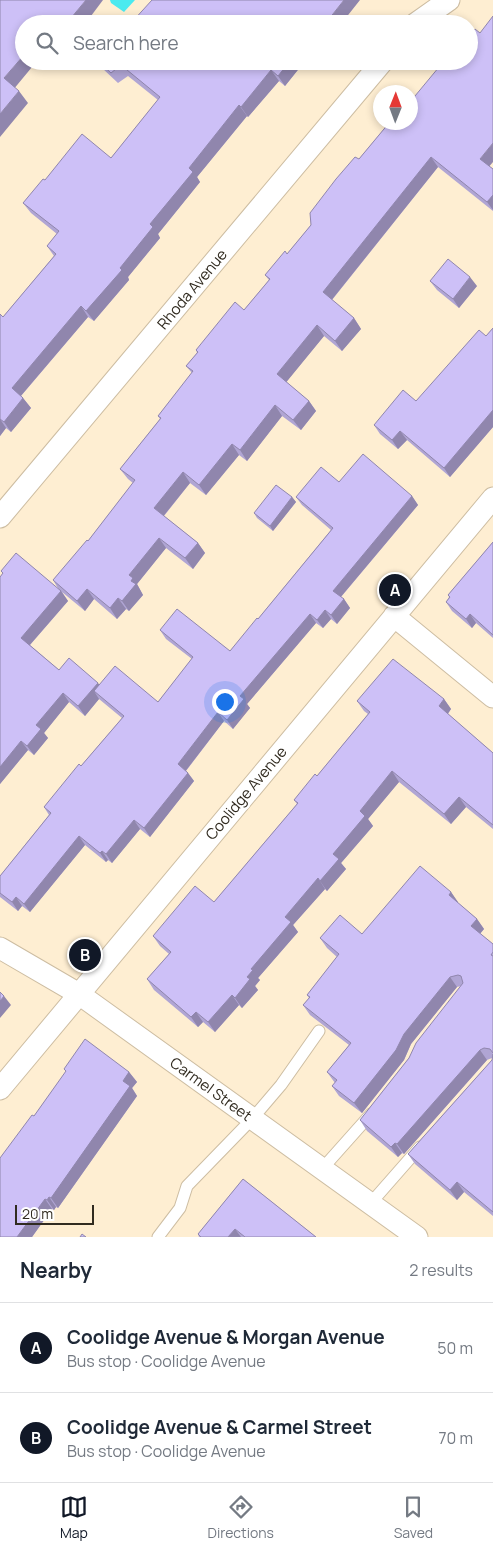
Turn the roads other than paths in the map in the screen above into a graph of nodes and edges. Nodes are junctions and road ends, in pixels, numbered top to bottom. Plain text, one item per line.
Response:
1 (448, 0) edge
2 (428, 15) edge
3 (375, 70) edge
4 (493, 498) edge
5 (0, 517) edge
6 (394, 616) junction
7 (493, 697) edge
8 (0, 948) edge
9 (78, 994) junction
10 (319, 1031) edge
11 (0, 1089) edge
12 (378, 1106) edge
13 (252, 1119) junction
14 (426, 1140) edge
15 (322, 1169) junction
16 (370, 1204) junction
17 (158, 1237) edge
18 (417, 1237) edge

1 - 2 street
3 - 5 street, Rhoda Avenue
4 - 6 street, Coolidge Avenue
6 - 7 street
6 - 9 street, Coolidge Avenue
8 - 9 street, Carmel Street
9 - 11 street, Coolidge Avenue
9 - 13 street, Carmel Street
10 - 13 lane
12 - 15 lane
13 - 15 street, Carmel Street
13 - 17 lane
14 - 16 lane
15 - 16 street, Carmel Street
16 - 18 street, Carmel Street

